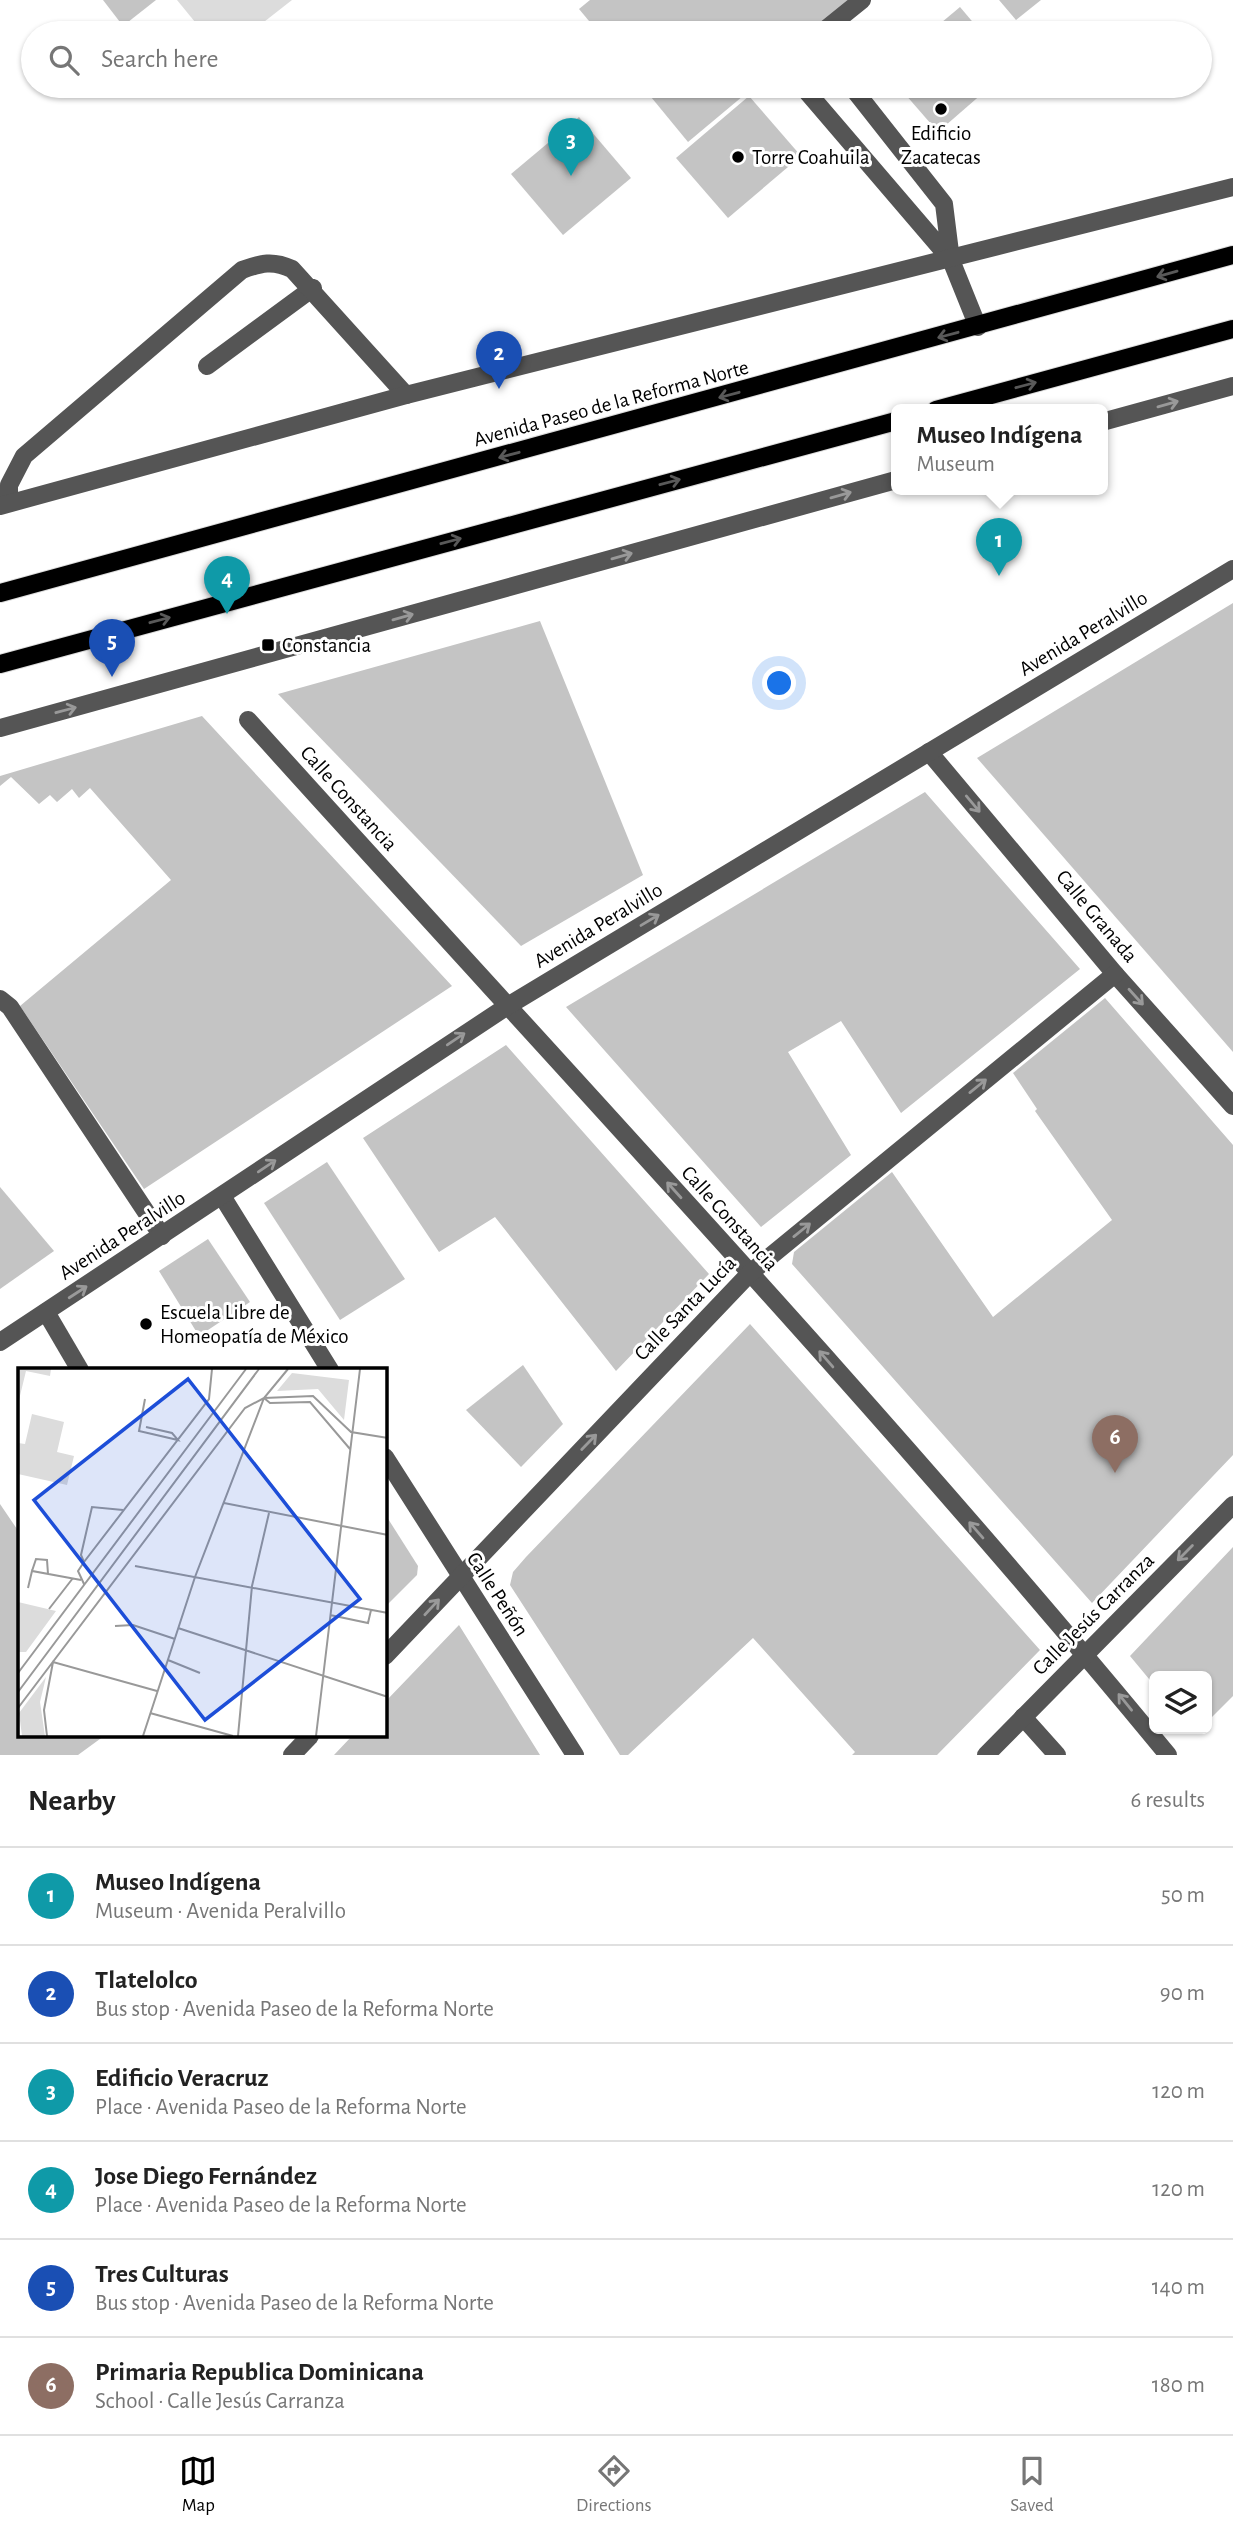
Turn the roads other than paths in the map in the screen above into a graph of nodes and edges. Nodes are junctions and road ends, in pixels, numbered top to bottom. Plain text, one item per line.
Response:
1 (862, 0) edge
2 (836, 21) edge
3 (812, 98) edge
4 (860, 98) edge
5 (1233, 187) edge
6 (1233, 255) edge
7 (951, 260) junction
8 (313, 288) junction
9 (978, 327) junction
10 (1233, 329) edge
11 (207, 366) dead end
12 (1233, 386) edge
13 (406, 395) junction
14 (958, 404) edge
15 (1108, 420) edge
16 (891, 422) edge
17 (891, 481) edge
18 (4, 504) edge
19 (1233, 569) edge
20 (0, 593) edge
21 (0, 664) edge
22 (248, 720) dead end
23 (0, 728) edge
24 (929, 752) junction
25 (1115, 974) junction
26 (0, 999) edge
27 (506, 1007) junction
28 (1233, 1106) edge
29 (222, 1196) junction
30 (162, 1236) junction
31 (750, 1273) junction
32 (46, 1312) junction
33 (0, 1342) edge
34 (79, 1368) edge
35 (329, 1368) edge
36 (387, 1460) edge
37 (1233, 1505) edge
38 (460, 1577) junction
39 (387, 1654) edge
40 (1085, 1655) junction
41 (1023, 1717) junction
42 (308, 1738) edge
43 (292, 1755) edge
44 (576, 1755) edge
45 (986, 1755) edge
46 (1057, 1755) edge
47 (1168, 1755) edge

1 - 2 street
3 - 7 street
4 - 7 street
5 - 7 street
6 -> 9 main road, Avenida Paseo de la Reforma Norte
7 - 9 street
7 - 13 street
8 - 11 street
8 - 13 street
8 - 18 street
9 -> 20 main road, Avenida Paseo de la Reforma Norte
14 -> 10 main road
15 -> 12 street
13 - 18 street
21 -> 16 main road
23 -> 17 street
19 - 24 street, Avenida Peralvillo
22 - 27 street, Calle Constancia
24 -> 25 street, Calle Granada
27 -> 24 street, Avenida Peralvillo
25 -> 28 street, Calle Granada
31 -> 25 street, Calle Santa Lucía
26 - 30 street
29 -> 27 street, Avenida Peralvillo
31 -> 27 street, Calle Constancia
29 - 30 street, Avenida Peralvillo
29 - 35 street
32 -> 30 street, Avenida Peralvillo
38 -> 31 street, Calle Santa Lucía
40 -> 31 street, Calle Constancia
32 - 33 street, Avenida Peralvillo
32 - 34 street
36 - 38 street, Calle Peñón
37 -> 40 street, Calle Jesús Carranza
39 -> 38 street, Calle Santa Lucía
38 - 44 street, Calle Peñón
40 - 41 street, Calle Jesús Carranza
47 -> 40 street, Calle Constancia
41 - 45 street, Calle Jesús Carranza
41 - 46 street
42 - 43 street

